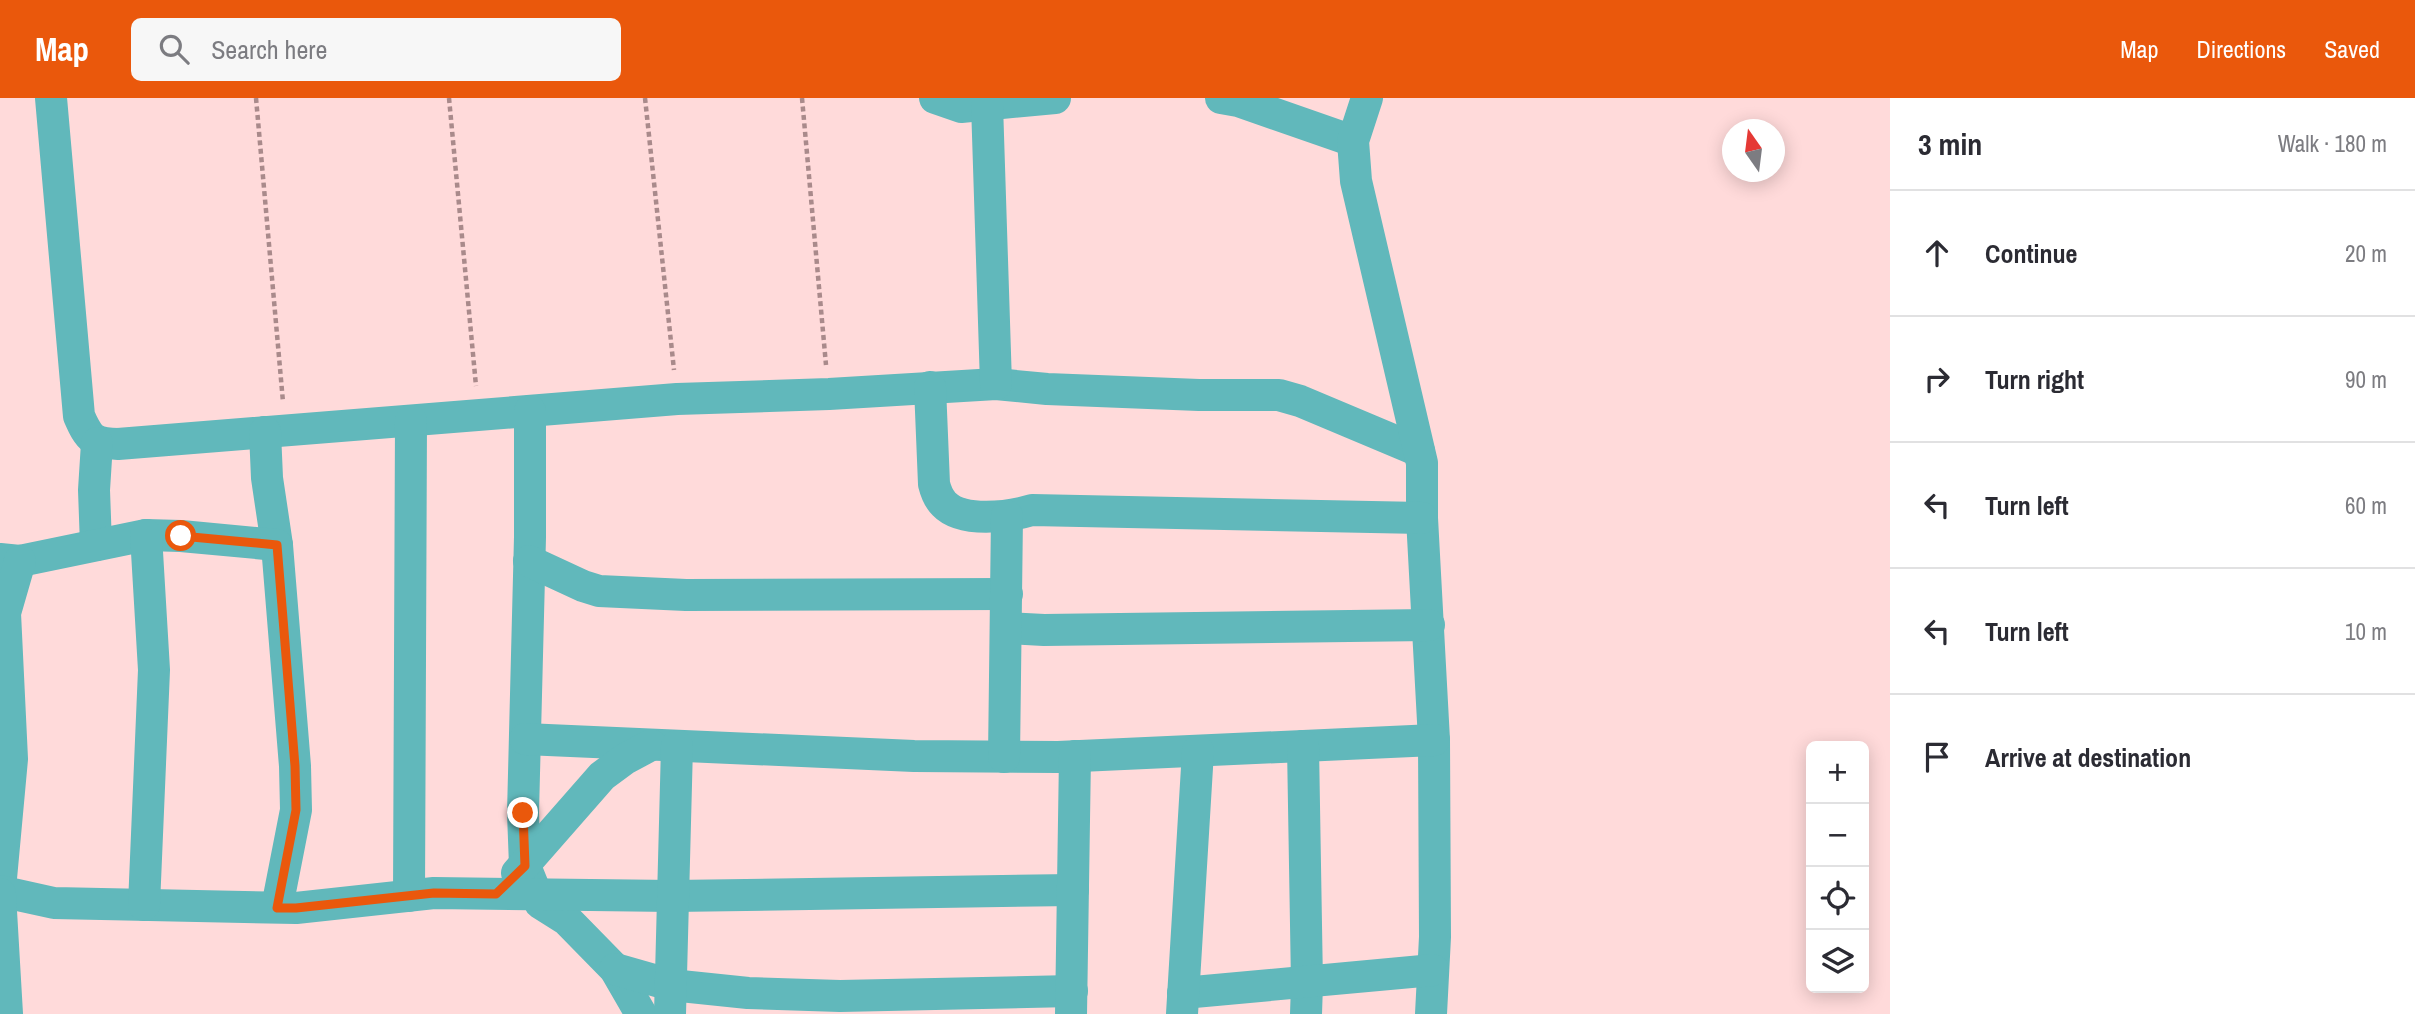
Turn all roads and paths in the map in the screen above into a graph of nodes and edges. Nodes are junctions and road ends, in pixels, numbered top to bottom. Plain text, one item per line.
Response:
1 (51, 98) edge
2 (256, 98) edge
3 (449, 98) edge
4 (646, 98) edge
5 (802, 98) edge
6 (935, 98) edge
7 (1055, 98) edge
8 (1221, 98) edge
9 (1367, 98) edge
10 (988, 104) junction
11 (1353, 141) junction
12 (996, 384) junction
13 (930, 387) junction
14 (829, 394) junction
15 (677, 399) junction
16 (530, 411) junction
17 (479, 416) junction
18 (411, 421) junction
19 (276, 431) junction
20 (97, 443) junction
21 (1419, 451) junction
22 (1007, 516) junction
23 (1422, 518) junction
24 (146, 535) junction
25 (96, 545) junction
26 (277, 545) junction
27 (10, 560) edge
28 (529, 561) junction
29 (1007, 593) junction
30 (1429, 625) junction
31 (1006, 628) junction
32 (525, 739) junction
33 (1434, 740) junction
34 (664, 746) junction
35 (1303, 746) junction
36 (1198, 751) junction
37 (1004, 757) junction
38 (1075, 757) junction
39 (531, 880) junction
40 (1073, 890) junction
41 (0, 891) edge
42 (408, 896) junction
43 (673, 896) junction
44 (144, 905) junction
45 (277, 908) junction
46 (615, 969) junction
47 (1433, 970) junction
48 (1307, 999) edge
49 (671, 1000) edge
50 (1072, 1002) edge
51 (1183, 1004) edge
52 (7, 1014) edge
53 (641, 1014) edge
54 (1430, 1014) edge

1 - 20 street
2 - 19 path
3 - 17 path
4 - 15 path
5 - 14 path
6 - 10 street
7 - 10 street
8 - 11 street
9 - 11 street
10 - 12 street
11 - 21 street
12 - 13 street
12 - 21 street
13 - 14 street
13 - 22 street
14 - 15 street
15 - 16 street
16 - 17 street
16 - 28 street
17 - 18 street
18 - 19 street
18 - 42 street
19 - 20 street
19 - 26 street
20 - 25 street
21 - 23 street
22 - 23 street
22 - 29 street
23 - 30 street
24 - 25 street
24 - 26 street
24 - 44 street
25 - 27 street
26 - 45 street
27 - 41 street
28 - 29 street
28 - 32 street
29 - 31 street
30 - 31 street
30 - 33 street
31 - 37 street
32 - 34 street
32 - 39 street
33 - 35 street
33 - 47 street
34 - 37 street
34 - 39 street
34 - 43 street
35 - 36 street
35 - 48 street
36 - 38 street
36 - 51 street
37 - 38 street
38 - 40 street
39 - 42 street
39 - 43 street
39 - 46 street
40 - 43 street
40 - 50 street
41 - 44 street
41 - 52 street
42 - 45 street
43 - 49 street
44 - 45 street
46 - 49 street
46 - 53 street
47 - 48 street
47 - 54 street
48 - 51 street
49 - 50 street

